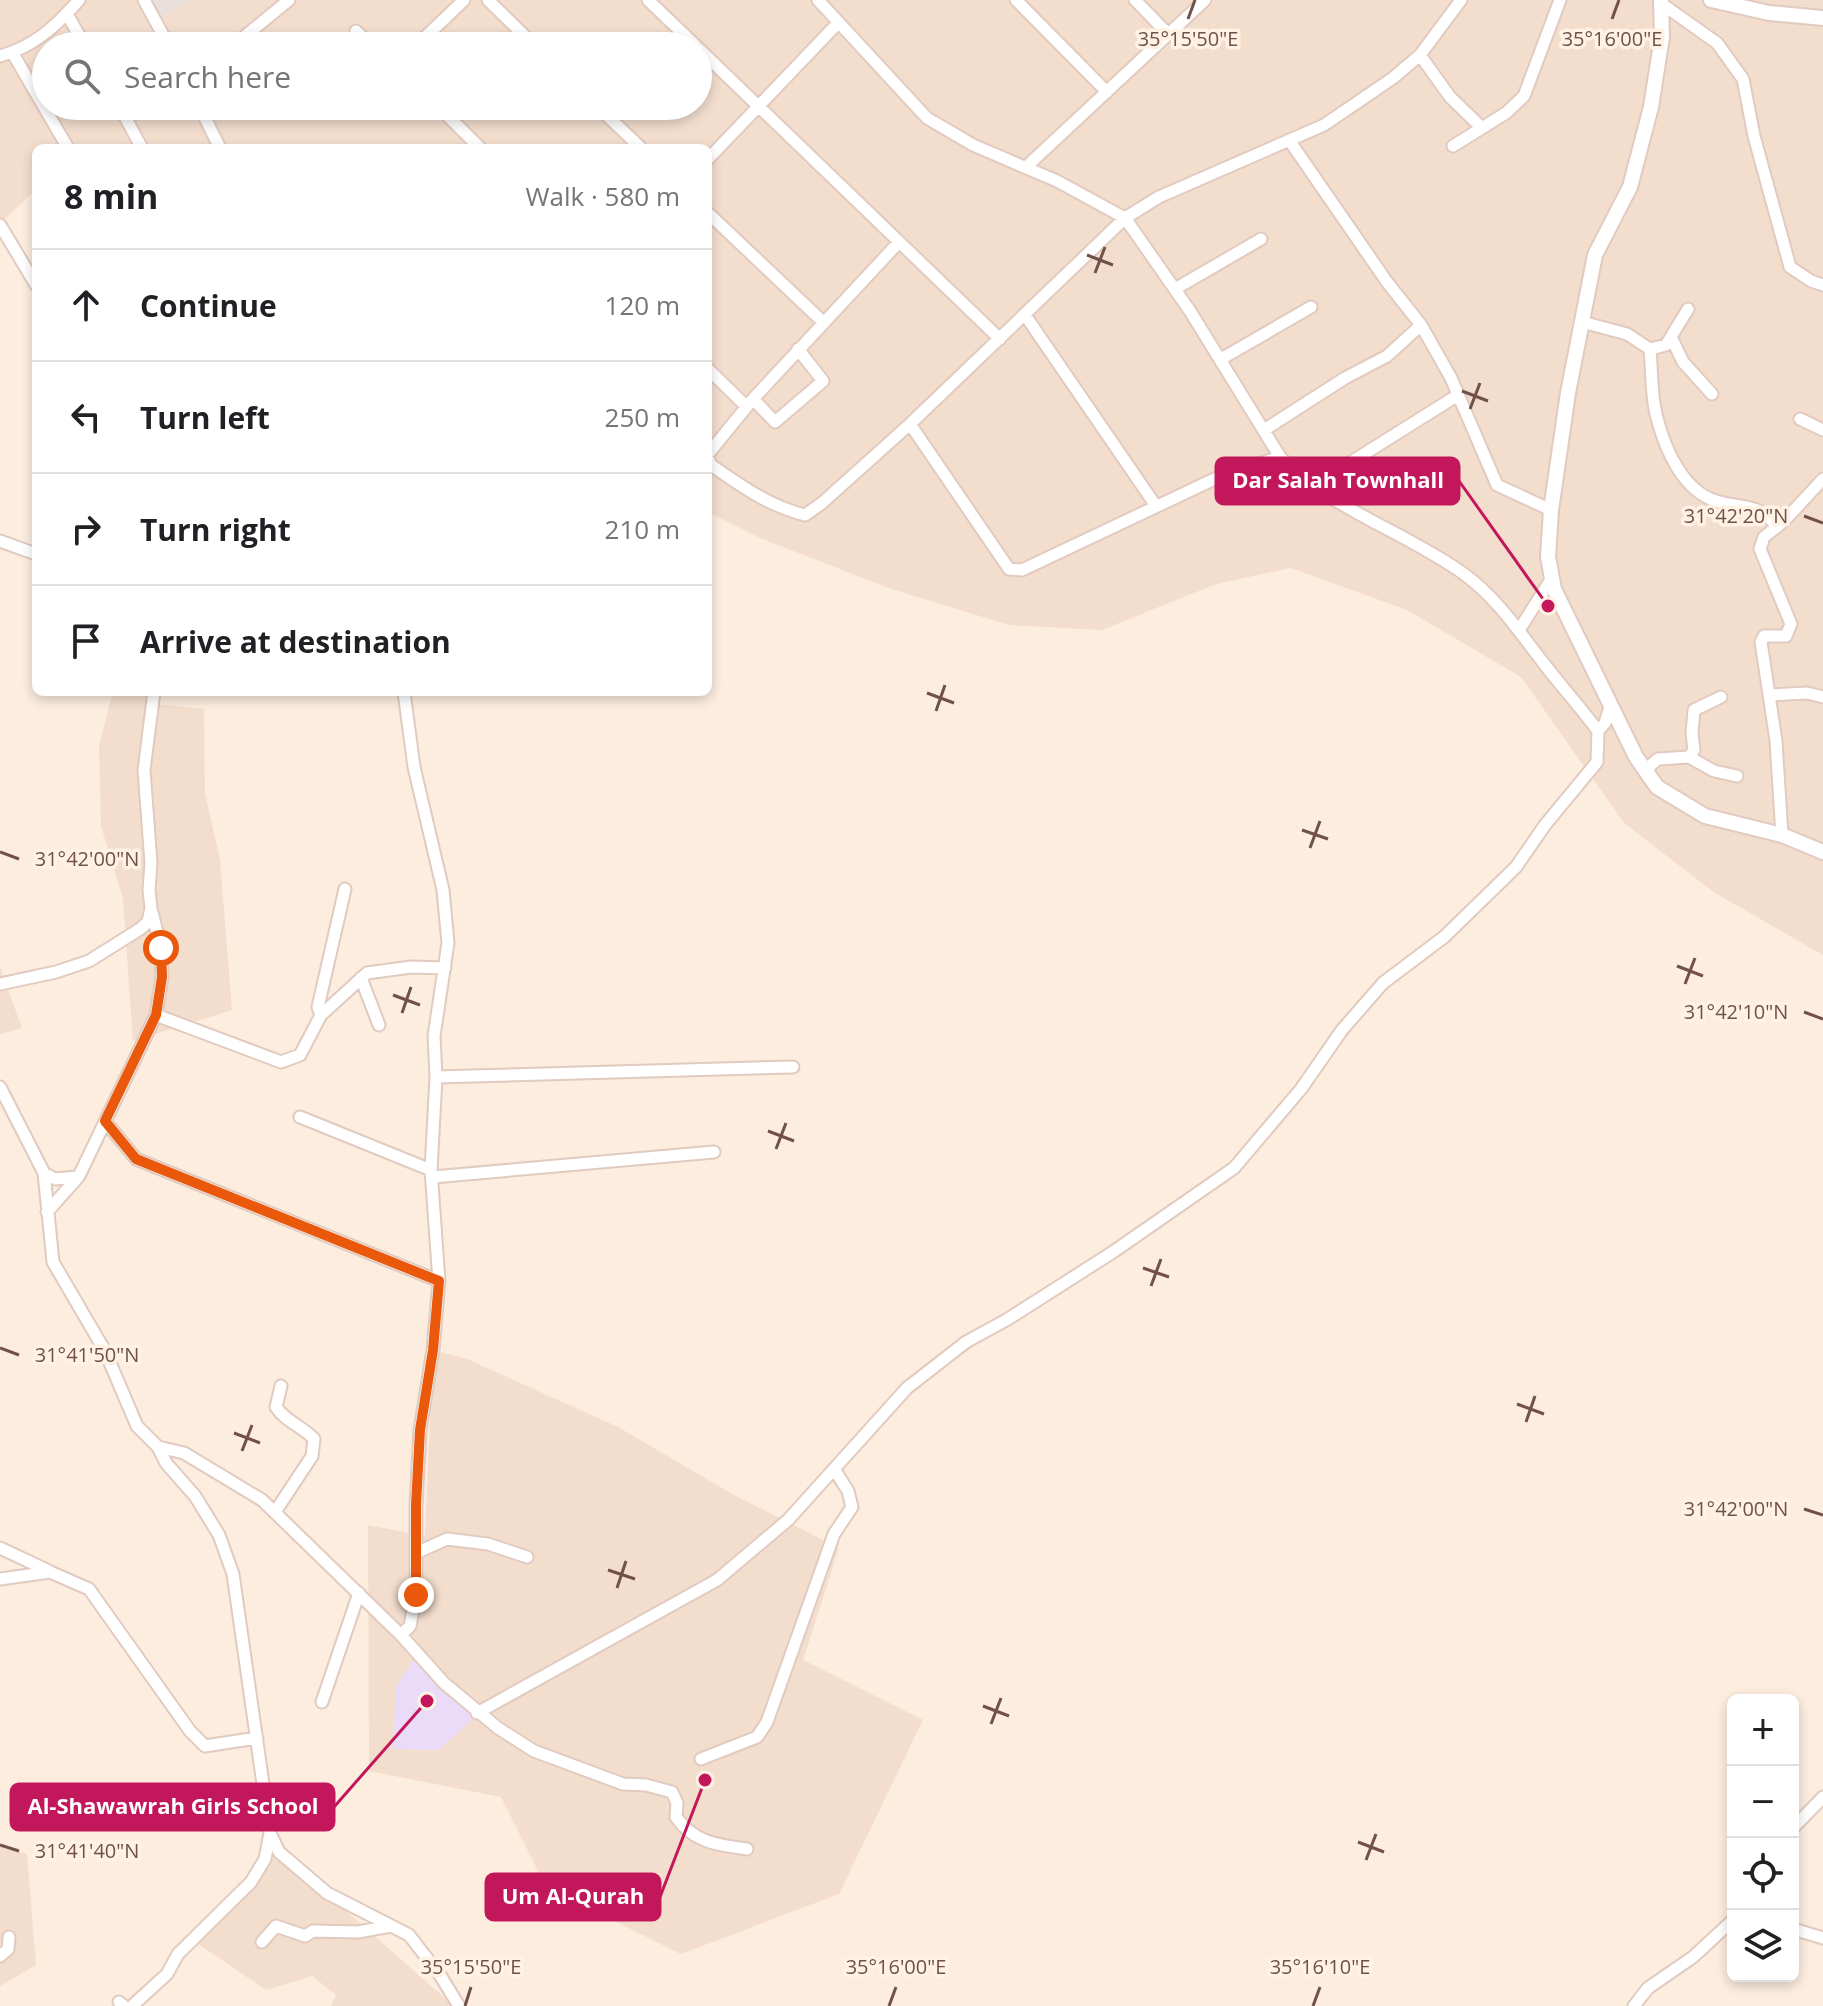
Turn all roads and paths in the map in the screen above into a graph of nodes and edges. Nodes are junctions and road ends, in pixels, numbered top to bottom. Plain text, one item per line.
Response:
1 (79, 0) edge
2 (144, 0) edge
3 (289, 0) edge
4 (464, 0) edge
5 (488, 0) edge
6 (648, 0) edge
7 (818, 0) edge
8 (1016, 0) edge
9 (1135, 0) edge
10 (1205, 0) edge
11 (1461, 0) edge
12 (1560, 0) edge
13 (1711, 0) edge
14 (1662, 2) edge
15 (67, 14) junction
16 (1823, 18) edge
17 (838, 23) junction
18 (47, 32) edge
19 (77, 32) edge
20 (161, 32) edge
21 (250, 32) edge
22 (431, 32) edge
23 (521, 32) edge
24 (681, 32) edge
25 (1168, 34) junction
26 (32, 44) edge
27 (12, 52) junction
28 (1420, 55) junction
29 (0, 56) edge
30 (712, 62) edge
31 (32, 86) edge
32 (1107, 92) junction
33 (757, 105) junction
34 (52, 120) edge
35 (127, 120) edge
36 (206, 120) edge
37 (452, 120) edge
38 (612, 120) edge
39 (1482, 128) junction
40 (1289, 140) junction
41 (66, 144) edge
42 (140, 144) edge
43 (218, 144) edge
44 (476, 144) edge
45 (637, 144) edge
46 (1453, 146) dead end
47 (712, 155) edge
48 (1026, 167) junction
49 (712, 217) edge
50 (1125, 218) junction
51 (0, 225) edge
52 (1261, 239) dead end
53 (899, 242) junction
54 (32, 278) edge
55 (1823, 285) edge
56 (1175, 289) junction
57 (1311, 307) dead end
58 (1688, 309) dead end
59 (1025, 315) junction
60 (823, 322) junction
61 (1582, 322) junction
62 (1421, 325) junction
63 (1671, 337) junction
64 (1000, 339) junction
65 (798, 349) junction
66 (1650, 349) junction
67 (1221, 359) junction
68 (712, 372) edge
69 (1712, 394) dead end
70 (1458, 395) junction
71 (749, 402) junction
72 (1800, 419) dead end
73 (910, 424) junction
74 (1264, 430) junction
75 (1823, 430) edge
76 (712, 451) edge
77 (1280, 457) junction
78 (712, 466) edge
79 (1823, 479) edge
80 (1313, 486) junction
81 (1156, 506) junction
82 (1551, 510) junction
83 (1777, 527) junction
84 (0, 541) edge
85 (32, 553) edge
86 (1552, 578) junction
87 (1519, 630) junction
88 (1769, 695) junction
89 (153, 696) edge
90 (405, 696) edge
91 (1721, 697) dead end
92 (1823, 697) edge
93 (1610, 707) junction
94 (1598, 731) junction
95 (1689, 757) junction
96 (1645, 770) junction
97 (1737, 776) dead end
98 (1782, 835) junction
99 (1823, 852) edge
100 (345, 889) dead end
101 (151, 908) junction
102 (445, 968) junction
103 (361, 978) junction
104 (0, 984) edge
105 (156, 1015) junction
106 (321, 1015) junction
107 (379, 1025) dead end
108 (793, 1067) dead end
109 (436, 1077) junction
110 (0, 1087) edge
111 (300, 1117) dead end
112 (105, 1121) junction
113 (714, 1152) dead end
114 (44, 1173) junction
115 (432, 1174) junction
116 (79, 1176) junction
117 (47, 1212) junction
118 (439, 1281) junction
119 (281, 1386) dead end
120 (158, 1447) junction
121 (834, 1469) junction
122 (275, 1512) junction
123 (0, 1548) edge
124 (418, 1552) junction
125 (527, 1557) dead end
126 (50, 1572) junction
127 (0, 1579) edge
128 (359, 1593) junction
129 (401, 1635) junction
130 (322, 1702) dead end
131 (477, 1713) junction
132 (257, 1738) junction
133 (701, 1759) dead end
134 (1823, 1797) edge
135 (1799, 1822) edge
136 (270, 1833) junction
137 (747, 1849) dead end
138 (392, 1926) junction
139 (1727, 1926) edge
140 (1799, 1931) edge
141 (9, 1937) dead end
142 (1823, 1938) edge
143 (262, 1942) dead end
144 (0, 1956) edge
145 (132, 2006) edge
146 (459, 2006) edge
147 (1634, 2006) edge

1 - 15 street
2 - 20 street
3 - 21 street
4 - 22 street
5 - 23 street
6 - 24 street
7 - 17 street
8 - 32 street
9 - 25 street
10 - 25 street
11 - 28 street
12 - 39 street
13 - 16 street
14 - 55 street
14 - 61 street
15 - 18 street
15 - 19 street
17 - 33 street
17 - 48 street
25 - 32 street
26 - 27 street
27 - 29 street
27 - 31 street
28 - 39 street
28 - 40 street
30 - 33 street
32 - 48 street
33 - 47 street
33 - 53 street
34 - 41 street
35 - 42 street
36 - 43 street
37 - 44 street
38 - 45 street
39 - 46 street
40 - 50 street
40 - 62 street
48 - 50 street
49 - 60 street
50 - 56 street
50 - 59 street
51 - 54 street
52 - 56 street
53 - 60 street
53 - 64 street
56 - 67 street
57 - 67 street
58 - 63 street
59 - 64 street
59 - 81 street
60 - 65 street
61 - 66 street
61 - 82 street
62 - 70 street
62 - 74 street
63 - 66 street
63 - 69 street
64 - 73 street
65 - 71 street
65 - 71 street
66 - 83 street
67 - 74 street
68 - 71 street
70 - 80 street
70 - 82 street
71 - 76 street
72 - 75 street
73 - 78 street
73 - 81 street
74 - 77 street
77 - 80 street
77 - 81 street
79 - 83 street
80 - 87 street
82 - 86 street
83 - 88 street
84 - 85 street
86 - 87 street
86 - 93 street
87 - 94 street
88 - 92 street
88 - 98 street
89 - 101 street
90 - 102 street
91 - 95 street
93 - 94 street
93 - 96 street
94 - 121 street
95 - 96 street
95 - 97 street
96 - 98 street
98 - 99 street
100 - 106 street
101 - 104 street
101 - 105 street
102 - 103 street
102 - 109 street
103 - 106 street
103 - 107 street
105 - 106 street
105 - 112 street
108 - 109 street
109 - 115 street
110 - 114 street
111 - 115 street
112 - 116 street
112 - 118 street
113 - 115 street
114 - 116 street
114 - 117 street
115 - 118 street
116 - 117 street
117 - 120 street
118 - 124 street
119 - 122 street
120 - 122 street
120 - 132 street
121 - 131 street
121 - 133 street
122 - 128 street
123 - 126 street
124 - 125 street
124 - 129 street
126 - 127 street
126 - 132 street
128 - 129 street
128 - 130 street
129 - 131 street
131 - 137 street
132 - 136 street
134 - 135 street
136 - 138 street
136 - 145 street
138 - 143 street
138 - 146 street
139 - 147 street
140 - 142 street
141 - 144 street

